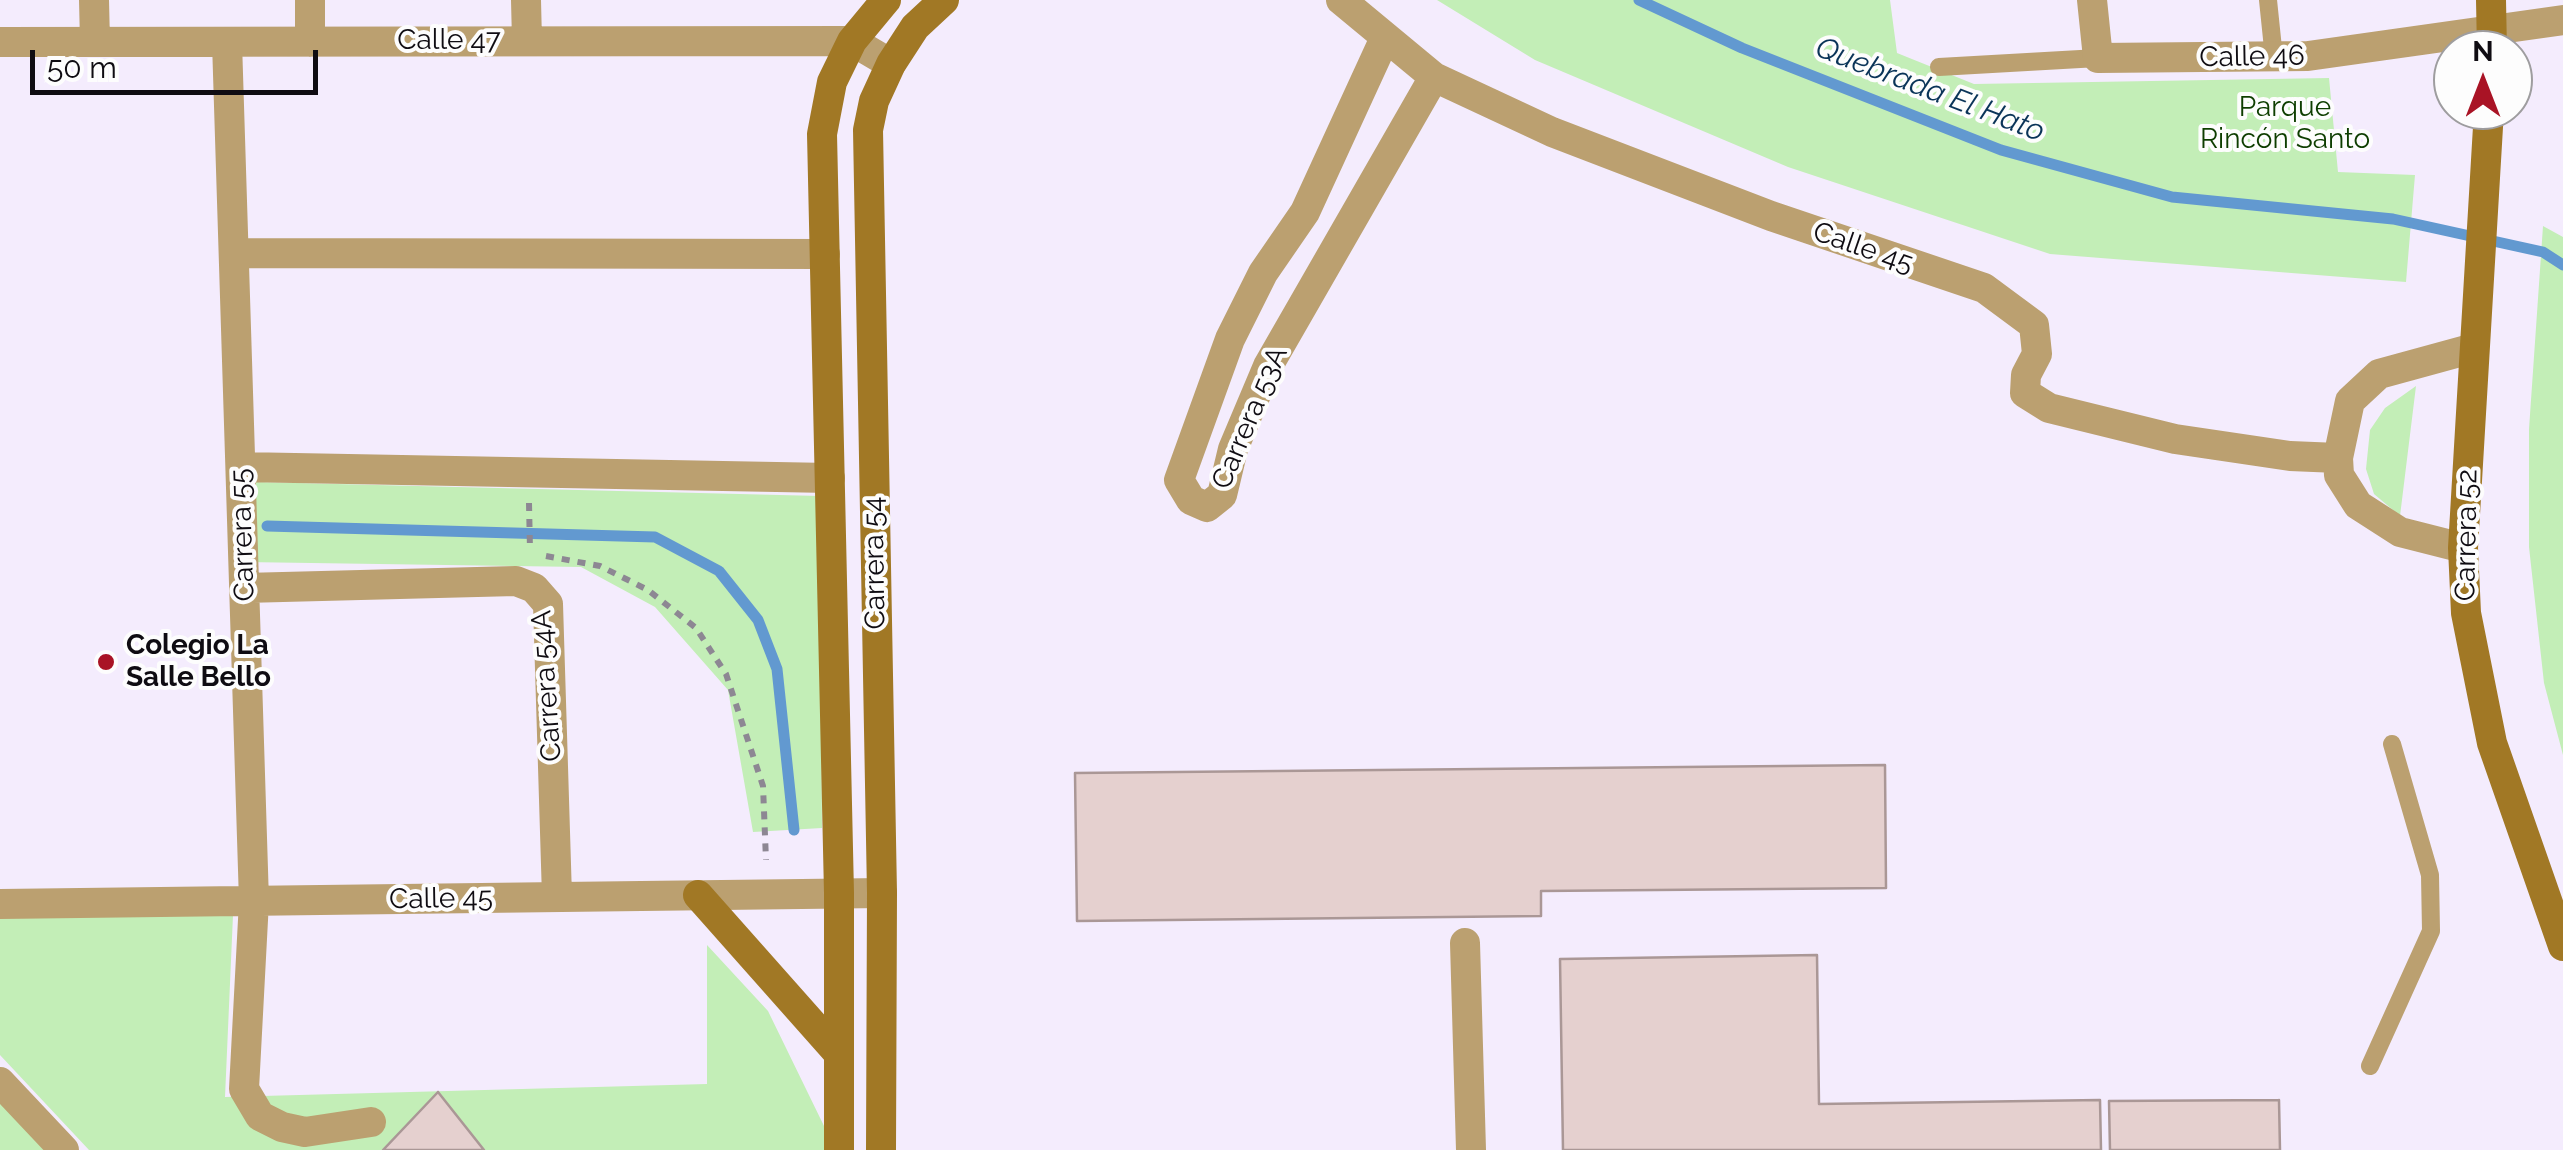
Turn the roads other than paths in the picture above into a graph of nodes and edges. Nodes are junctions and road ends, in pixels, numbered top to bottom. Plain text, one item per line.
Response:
1 (94, 0) edge
2 (310, 0) edge
3 (526, 0) edge
4 (886, 0) edge
5 (944, 0) edge
6 (1341, 0) edge
7 (2092, 0) edge
8 (2268, 0) edge
9 (2490, 0) edge
10 (2563, 20) edge
11 (2492, 30) edge
12 (2528, 30) edge
13 (852, 40) junction
14 (1384, 40) junction
15 (526, 41) junction
16 (0, 42) edge
17 (95, 42) junction
18 (226, 42) junction
19 (310, 42) junction
20 (2433, 45) edge
21 (2098, 58) junction
22 (2274, 58) junction
23 (891, 64) junction
24 (1939, 67) dead end
25 (1434, 77) junction
26 (2487, 130) edge
27 (234, 253) junction
28 (825, 254) junction
29 (2474, 348) junction
30 (2338, 458) junction
31 (240, 466) junction
32 (830, 478) junction
33 (2463, 548) junction
34 (244, 588) junction
35 (2392, 744) dead end
36 (839, 893) junction
37 (882, 893) junction
38 (698, 895) junction
39 (557, 897) junction
40 (254, 901) junction
41 (0, 904) edge
42 (1465, 943) dead end
43 (2563, 946) edge
44 (839, 1054) junction
45 (2370, 1066) dead end
46 (0, 1082) edge
47 (370, 1122) dead end
48 (64, 1150) edge
49 (838, 1150) edge
50 (882, 1150) edge
51 (1471, 1150) edge

1 - 17 street
2 - 19 street
3 - 15 street
4 - 13 main road, Carrera 54
5 - 23 main road, Carrera 54
6 - 14 street, Calle 45
7 - 21 street
8 - 22 lane
9 - 11 main road
10 - 12 street, Calle 46
13 - 15 street, Calle 47
13 - 23 street
13 - 28 main road, Carrera 54
14 - 25 street, Calle 45
14 - 25 street, Carrera 53A
15 - 19 street, Calle 47
16 - 17 street, Calle 47
17 - 18 street, Calle 47
18 - 19 street, Calle 47
18 - 27 street, Carrera 55
20 - 22 street, Calle 46
21 - 22 street, Calle 46
21 - 24 lane, Calle 46
23 - 37 main road, Carrera 54
25 - 30 street, Calle 45
26 - 29 main road, Carrera 52
27 - 28 street
27 - 31 street, Carrera 55
28 - 32 main road, Carrera 54
29 - 30 street
29 - 33 main road, Carrera 52
30 - 33 street
31 - 32 street
31 - 34 street, Carrera 55
32 - 36 main road, Carrera 54
33 - 43 main road, Carrera 52
34 - 39 street, Carrera 54A
34 - 40 street, Carrera 55
35 - 45 lane
36 - 37 street, Calle 45
36 - 38 street, Calle 45
36 - 44 main road, Carrera 54
37 - 50 main road, Carrera 54
38 - 39 street, Calle 45
38 - 44 main road
39 - 40 street, Calle 45
40 - 41 street, Calle 45
40 - 47 street, Carrera 55
42 - 51 street
44 - 49 main road, Carrera 54
46 - 48 street

